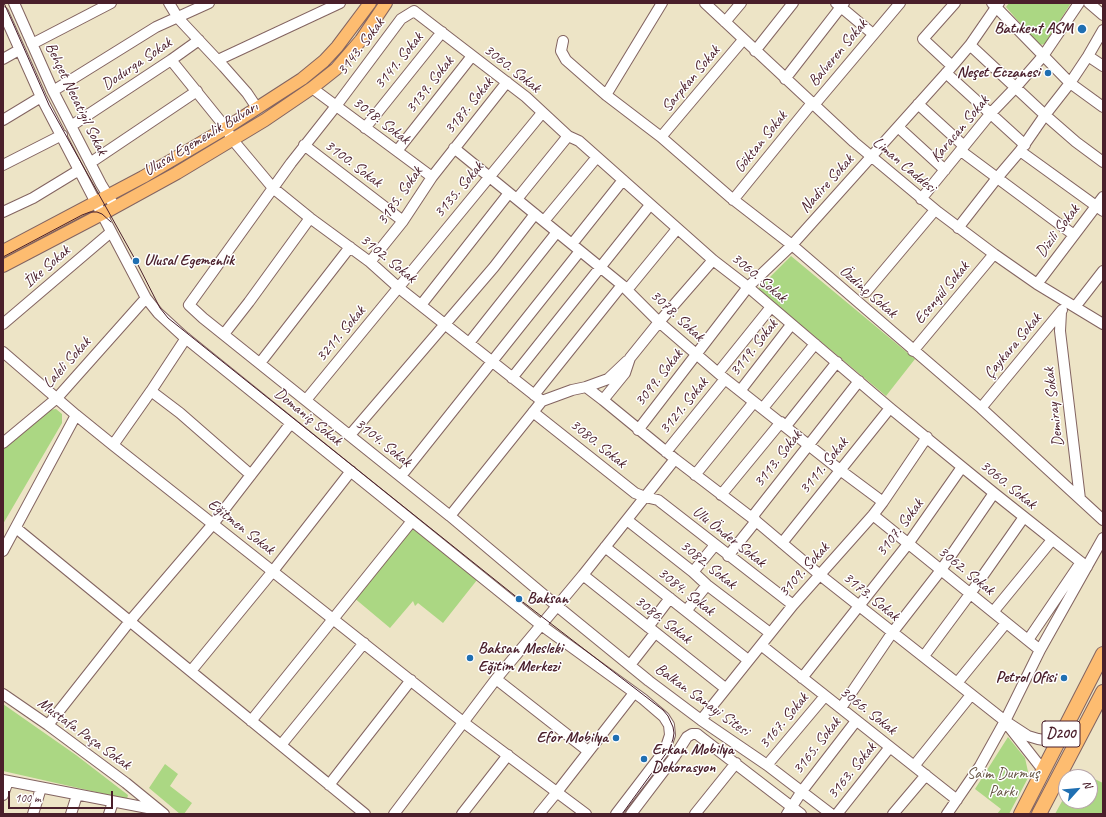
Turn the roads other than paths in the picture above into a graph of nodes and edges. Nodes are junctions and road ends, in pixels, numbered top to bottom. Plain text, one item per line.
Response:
1 (14, 3) edge
2 (111, 3) edge
3 (169, 3) edge
4 (209, 3) edge
5 (340, 3) edge
6 (370, 3) edge
7 (386, 3) edge
8 (662, 3) edge
9 (741, 3) edge
10 (793, 3) edge
11 (900, 3) edge
12 (955, 3) edge
13 (1079, 3) edge
14 (1089, 3) edge
15 (709, 4) edge
16 (840, 4) edge
17 (996, 4) edge
18 (414, 11) joint
19 (3, 12) edge
20 (1103, 15) edge
21 (178, 18) junction
22 (726, 22) junction
23 (1103, 30) edge
24 (442, 32) junction
25 (873, 34) junction
26 (199, 40) junction
27 (743, 40) junction
28 (563, 41) dead end
29 (32, 44) junction
30 (970, 45) junction
31 (20, 50) junction
32 (755, 51) junction
33 (472, 56) junction
34 (1043, 56) junction
35 (1088, 56) junction
36 (3, 59) edge
37 (171, 60) junction
38 (218, 60) junction
39 (1103, 66) edge
40 (949, 69) junction
41 (785, 79) junction
42 (507, 82) junction
43 (1070, 83) junction
44 (1016, 87) junction
45 (312, 88) junction
46 (53, 91) junction
47 (197, 91) junction
48 (606, 95) junction
49 (41, 97) junction
50 (813, 104) junction
51 (918, 104) junction
52 (336, 106) junction
53 (1103, 107) edge
54 (257, 108) junction
55 (542, 113) junction
56 (991, 113) junction
57 (1045, 115) junction
58 (3, 120) edge
59 (71, 126) junction
60 (898, 127) junction
61 (365, 128) junction
62 (229, 133) junction
63 (62, 135) junction
64 (568, 136) junction
65 (661, 137) junction
66 (304, 145) junction
67 (454, 148) junction
68 (963, 148) junction
69 (1023, 148) junction
70 (397, 152) junction
71 (597, 157) junction
72 (871, 157) junction
73 (90, 162) junction
74 (1103, 162) edge
75 (3, 165) edge
76 (80, 170) junction
77 (945, 170) junction
78 (432, 177) junction
79 (490, 177) junction
80 (997, 178) junction
81 (623, 180) junction
82 (273, 188) junction
83 (107, 195) junction
84 (513, 196) junction
85 (1103, 197) edge
86 (921, 199) junction
87 (733, 200) junction
88 (95, 201) junction
89 (650, 205) junction
90 (115, 207) junction
91 (1100, 208) edge
92 (934, 210) junction
93 (3, 212) edge
94 (102, 214) junction
95 (535, 214) junction
96 (310, 218) junction
97 (403, 221) junction
98 (544, 221) junction
99 (958, 228) junction
100 (676, 229) junction
101 (111, 232) junction
102 (557, 232) junction
103 (1074, 235) junction
104 (572, 244) junction
105 (792, 245) junction
106 (350, 247) junction
107 (3, 251) edge
108 (580, 251) junction
109 (994, 254) junction
110 (713, 260) junction
111 (370, 262) junction
112 (3, 266) edge
113 (600, 266) junction
114 (1103, 271) edge
115 (1037, 284) junction
116 (625, 287) junction
117 (748, 287) junction
118 (399, 288) junction
119 (866, 292) dead end
120 (146, 298) junction
121 (189, 305) joint
122 (420, 305) junction
123 (1071, 305) junction
124 (771, 307) junction
125 (1060, 312) junction
126 (659, 322) junction
127 (3, 324) edge
128 (1103, 324) edge
129 (445, 325) junction
130 (791, 325) junction
131 (224, 334) junction
132 (186, 338) junction
133 (469, 343) junction
134 (816, 344) junction
135 (913, 351) junction
136 (3, 352) edge
137 (696, 354) junction
138 (630, 358) junction
139 (492, 362) junction
140 (837, 362) junction
141 (260, 363) junction
142 (722, 376) junction
143 (512, 378) junction
144 (859, 381) junction
145 (586, 387) junction
146 (151, 390) junction
147 (740, 391) junction
148 (56, 398) junction
149 (538, 398) junction
150 (306, 400) junction
151 (603, 400) junction
152 (759, 405) junction
153 (890, 408) junction
154 (981, 408) junction
155 (533, 412) junction
156 (76, 415) junction
157 (291, 423) junction
158 (783, 424) junction
159 (638, 430) junction
160 (350, 435) junction
161 (927, 437) junction
162 (3, 443) edge
163 (809, 444) junction
164 (113, 445) junction
165 (666, 452) junction
166 (675, 459) junction
167 (962, 467) junction
168 (840, 470) junction
169 (351, 471) junction
170 (251, 475) junction
171 (695, 475) junction
172 (401, 476) junction
173 (994, 493) junction
174 (721, 495) junction
175 (645, 497) junction
176 (1080, 499) junction
177 (883, 502) junction
178 (873, 515) junction
179 (450, 516) junction
180 (1024, 517) junction
181 (627, 520) junction
182 (1103, 520) edge
183 (412, 521) junction
184 (756, 521) junction
185 (213, 524) junction
186 (16, 528) junction
187 (1103, 538) edge
188 (1052, 540) junction
189 (782, 543) junction
190 (908, 544) junction
191 (715, 545) junction
192 (605, 547) junction
193 (3, 551) edge
194 (728, 556) junction
195 (1084, 564) junction
196 (941, 570) junction
197 (273, 571) junction
198 (693, 572) junction
199 (583, 575) junction
200 (820, 575) junction
201 (707, 585) junction
202 (970, 594) junction
203 (670, 598) junction
204 (793, 605) junction
205 (558, 606) junction
206 (859, 606) junction
207 (686, 610) junction
208 (993, 612) junction
209 (334, 620) junction
210 (130, 621) junction
211 (1006, 623) junction
212 (541, 625) junction
213 (652, 630) junction
214 (770, 633) junction
215 (892, 633) junction
216 (1028, 640) junction
217 (364, 643) junction
218 (760, 645) junction
219 (1040, 650) junction
220 (1103, 654) edge
221 (924, 656) junction
222 (748, 660) junction
223 (630, 665) junction
224 (191, 671) junction
225 (802, 678) junction
226 (496, 679) junction
227 (411, 680) junction
228 (957, 683) junction
229 (725, 688) junction
230 (1103, 692) edge
231 (634, 693) junction
232 (3, 694) edge
233 (971, 695) junction
234 (825, 696) junction
235 (841, 708) junction
236 (701, 720) junction
237 (251, 721) junction
238 (856, 721) junction
239 (1005, 721) junction
240 (463, 722) junction
241 (48, 725) junction
242 (1057, 742) junction
243 (281, 745) junction
244 (890, 747) junction
245 (588, 751) junction
246 (508, 755) junction
247 (736, 763) junction
248 (767, 765) junction
249 (914, 766) junction
250 (1042, 770) junction
251 (926, 775) junction
252 (5, 781) edge
253 (329, 785) junction
254 (41, 788) junction
255 (802, 791) junction
256 (557, 792) junction
257 (3, 795) edge
258 (78, 795) junction
259 (958, 800) junction
260 (113, 802) junction
261 (789, 810) edge
262 (161, 813) edge
263 (33, 814) edge
264 (71, 814) edge
265 (110, 814) edge
266 (365, 814) edge
267 (394, 814) edge
268 (462, 814) edge
269 (539, 814) edge
270 (586, 814) edge
271 (616, 814) edge
272 (631, 814) edge
273 (695, 814) edge
274 (801, 814) edge
275 (831, 814) edge
276 (837, 814) edge
277 (893, 814) edge
278 (947, 814) edge
279 (1021, 814) edge
280 (1039, 814) edge

1 - 29 street, Behçet Necatigil Sokak
2 - 29 street
3 - 21 street
4 - 21 street
5 - 38 street
6 - 54 main road, Ulusal Egemenlik Bulvarı
7 - 45 main road, Ulusal Egemenlik Bulvarı
8 - 48 street
9 - 22 street
10 - 32 street
11 - 25 street, Balveren Sokak
12 - 40 street
13 - 34 street, Karacan Sokak
14 - 20 street
15 - 22 street, Liman Caddesi
16 - 25 street
16 - 41 street
17 - 30 street, Nadire Sokak
17 - 34 street
18 - 24 street, 3060. Sokak
18 - 52 street, 3143. Sokak
19 - 31 street, Domaniç Sokak
21 - 26 street
21 - 46 street
22 - 27 street, Liman Caddesi
23 - 35 street
24 - 33 street, 3060. Sokak
24 - 61 street, 3141. Sokak
25 - 50 street, Balveren Sokak
26 - 37 street, Dodurga Sokak
26 - 38 street
27 - 32 street, Liman Caddesi
27 - 65 street, Sarpkan Sokak
28 - 48 street, Özdinç Sokak
29 - 46 street, Behçet Necatigil Sokak
30 - 40 street, Nadire Sokak
30 - 44 street
31 - 36 street
31 - 49 street, Domaniç Sokak
32 - 41 street, Liman Caddesi
33 - 42 street, 3060. Sokak
33 - 70 street, 3139. Sokak
34 - 43 street
34 - 44 street, Karacan Sokak
35 - 39 street
35 - 43 street
37 - 47 street, 3102. Sokak
37 - 59 street, Dodurga Sokak
38 - 54 street
40 - 51 street, Nadire Sokak
40 - 56 street
41 - 50 street, Liman Caddesi
42 - 55 street, 3060. Sokak
42 - 67 street, 3187. Sokak
43 - 53 street
43 - 57 street
44 - 56 street, Karacan Sokak
44 - 57 street
45 - 52 street, 3098. Sokak
45 - 62 main road, Ulusal Egemenlik Bulvarı
46 - 59 street, Behçet Necatigil Sokak
47 - 62 street, 3102. Sokak
47 - 73 street
48 - 65 street, Özdinç Sokak
49 - 58 street
49 - 63 street, Domaniç Sokak
50 - 72 street, Liman Caddesi
50 - 87 street, Göktan Sokak
51 - 60 street, Nadire Sokak
51 - 68 street
52 - 61 street, 3098. Sokak
52 - 66 street, 3143. Sokak
54 - 62 main road, Ulusal Egemenlik Bulvarı
55 - 64 street, 3060. Sokak
55 - 79 street, 3135. Sokak
56 - 68 street, Karacan Sokak
56 - 69 street
57 - 69 street
57 - 74 street
59 - 73 street, Behçet Necatigil Sokak
60 - 72 street, Nadire Sokak
60 - 77 street
61 - 70 street, 3098. Sokak
62 - 82 street, 3102. Sokak
62 - 83 main road, Ulusal Egemenlik Bulvarı
62 - 90 main road, Ulusal Egemenlik Bulvarı
63 - 75 street
63 - 76 street, Domaniç Sokak
64 - 71 street, 3060. Sokak
64 - 84 street
65 - 87 street, Özdinç Sokak
66 - 82 street, 3143. Sokak
66 - 97 street, 3100. Sokak
67 - 78 street, 3185. Sokak
67 - 79 street, 3078. Sokak
68 - 77 street, Karacan Sokak
68 - 80 street
69 - 80 street
69 - 91 street
70 - 78 street, 3098. Sokak
71 - 81 street, 3060. Sokak
71 - 98 street
72 - 86 street, Liman Caddesi
72 - 105 street, Nadire Sokak
73 - 83 street, Behçet Necatigil Sokak
76 - 88 street, Domaniç Sokak
76 - 93 street
77 - 86 street, Karacan Sokak
78 - 97 street, 3185. Sokak
79 - 84 street, 3078. Sokak
79 - 118 street, 3135. Sokak
80 - 99 street
80 - 103 street
81 - 89 street, 3060. Sokak
81 - 104 street
82 - 96 street, 3102. Sokak
82 - 121 street, 3143. Sokak
83 - 88 main road, Ulusal Egemenlik Bulvarı
83 - 90 street, Behçet Necatigil Sokak
84 - 95 street, 3078. Sokak
84 - 122 street
85 - 91 street, Dizili Sokak
86 - 92 street, Liman Caddesi
87 - 105 street, Özdinç Sokak
88 - 94 street, Domaniç Sokak
88 - 107 main road, Ulusal Egemenlik Bulvarı
89 - 100 street, 3060. Sokak
89 - 113 street
90 - 94 main road, Ulusal Egemenlik Bulvarı
91 - 103 street, Dizili Sokak
92 - 99 street, Liman Caddesi
92 - 119 street
94 - 101 street, Domaniç Sokak
94 - 112 main road, Ulusal Egemenlik Bulvarı
95 - 98 street, 3078. Sokak
95 - 129 street
96 - 106 street, 3102. Sokak
96 - 131 street
97 - 111 street, 3185. Sokak
98 - 102 street, 3078. Sokak
99 - 109 street, Liman Caddesi
100 - 110 street, 3060. Sokak
100 - 116 street
101 - 120 street, Domaniç Sokak
101 - 127 street, İlke Sokak
102 - 104 street, 3078. Sokak
102 - 133 street
103 - 115 street, Dizili Sokak
104 - 108 street, 3078. Sokak
105 - 117 street, Nadire Sokak
105 - 135 street, Özdinç Sokak
106 - 111 street, 3102. Sokak
106 - 141 street
108 - 113 street, 3078. Sokak
108 - 139 street
109 - 115 street, Liman Caddesi
109 - 135 street, Esengül Sokak
110 - 117 street, 3060. Sokak
110 - 126 street
111 - 118 street, 3102. Sokak
113 - 116 street, 3078. Sokak
113 - 143 street
114 - 123 street, Çaykara Sokak
115 - 123 street, Liman Caddesi
116 - 126 street, 3078. Sokak
116 - 149 street
117 - 124 street, 3060. Sokak
117 - 137 street, 3099. Sokak
118 - 122 street, 3102. Sokak
118 - 150 street, 3211. Sokak
120 - 132 street, Domaniç Sokak
120 - 148 street, Laleli Sokak
121 - 131 street, 3104. Sokak
122 - 129 street, 3102. Sokak
123 - 125 street, Çaykara Sokak
123 - 128 street, Liman Caddesi
124 - 130 street, 3060. Sokak
124 - 142 street, 3121. Sokak
125 - 154 street, Çaykara Sokak
125 - 176 street, Demiray Sokak
126 - 137 street, 3078. Sokak
126 - 138 street
129 - 133 street, 3102. Sokak
129 - 160 street
130 - 134 street, 3060. Sokak
130 - 147 street, 3119. Sokak
131 - 141 street, 3104. Sokak
132 - 146 street
132 - 157 street, Domaniç Sokak
133 - 139 street, 3102. Sokak
134 - 140 street, 3060. Sokak
134 - 152 street
135 - 154 street, Özdinç Sokak
136 - 148 street, Eğitmen Sokak
137 - 142 street, 3078. Sokak
137 - 159 street, 3099. Sokak
138 - 145 street
138 - 151 street
139 - 143 street, 3102. Sokak
139 - 172 street
140 - 144 street, 3060. Sokak
140 - 158 street
141 - 150 street, 3104. Sokak
142 - 147 street, 3078. Sokak
142 - 165 street, 3121. Sokak
143 - 149 street, 3102. Sokak
144 - 153 street, 3060. Sokak
144 - 163 street, 3113. Sokak
145 - 149 street
145 - 151 street, 3173. Sokak
146 - 164 street
146 - 170 street
147 - 152 street, 3078. Sokak
148 - 156 street, Eğitmen Sokak
148 - 162 street, Laleli Sokak
149 - 155 street
150 - 160 street, 3104. Sokak
151 - 159 street, 3173. Sokak
152 - 158 street, 3078. Sokak
152 - 171 street
153 - 161 street, 3060. Sokak
153 - 168 street, 3111. Sokak
154 - 176 street, Özdinç Sokak
155 - 175 street, 3080. Sokak
155 - 179 street
156 - 164 street, Eğitmen Sokak
156 - 186 street
157 - 169 street, Domaniç Sokak
157 - 170 street
158 - 163 street, 3078. Sokak
158 - 174 street
159 - 165 street, 3173. Sokak
160 - 172 street, 3104. Sokak
161 - 167 street, 3060. Sokak
161 - 177 street, 3109. Sokak
163 - 168 street, 3078. Sokak
163 - 184 street, 3113. Sokak
164 - 185 street, Eğitmen Sokak
165 - 166 street, 3173. Sokak
166 - 171 street, 3173. Sokak
166 - 175 street
167 - 173 street, 3060. Sokak
167 - 190 street, 3107. Sokak
168 - 177 street, 3078. Sokak
168 - 189 street, 3111. Sokak
169 - 183 street, Domaniç Sokak
169 - 197 street
170 - 185 street
171 - 174 street, 3173. Sokak
172 - 179 street, 3104. Sokak
173 - 180 street, 3060. Sokak
173 - 196 street
174 - 184 street, 3173. Sokak
175 - 181 street
175 - 191 street, Ulu Önder Sokak
176 - 182 street, Özdinç Sokak
177 - 178 street, 3109. Sokak
178 - 190 street, 3062. Sokak
178 - 200 street, 3109. Sokak
179 - 205 street, 3104. Sokak
180 - 188 street, 3060. Sokak
180 - 202 street
181 - 192 street
181 - 198 street, 3082. Sokak
183 - 209 street
183 - 212 street, Domaniç Sokak
184 - 189 street, 3173. Sokak
184 - 194 street, 3113. Sokak
185 - 197 street, Eğitmen Sokak
185 - 210 street
186 - 193 street
186 - 210 street
187 - 195 street
188 - 195 street, 3060. Sokak
188 - 208 street
189 - 200 street, 3173. Sokak
190 - 196 street, 3062. Sokak
190 - 206 street, 3107. Sokak
191 - 194 street, Ulu Önder Sokak
191 - 198 street
192 - 199 street
192 - 203 street, 3084. Sokak
194 - 204 street, Ulu Önder Sokak
195 - 216 street
195 - 219 street
196 - 202 street, 3062. Sokak
196 - 215 street
197 - 209 street, Eğitmen Sokak
197 - 224 street
198 - 201 street, 3082. Sokak
199 - 205 street
199 - 213 street, 3086. Sokak
200 - 204 street, 3109. Sokak
200 - 206 street, 3173. Sokak
201 - 207 street
201 - 214 street, 3082. Sokak
202 - 208 street, 3062. Sokak
202 - 221 street
203 - 207 street, 3084. Sokak
203 - 213 street
204 - 214 street, 3109. Sokak
205 - 212 street
205 - 223 street, Balkan Sanayi Sitesi
206 - 215 street, 3173. Sokak
206 - 225 street, 3107. Sokak
207 - 222 street, 3084. Sokak
208 - 211 street, 3062. Sokak
209 - 217 street, Eğitmen Sokak
209 - 237 street
210 - 224 street
210 - 241 street
211 - 216 street, 3062. Sokak
211 - 228 street
212 - 226 street
212 - 231 street, Domaniç Sokak
213 - 223 street
213 - 229 street, 3086. Sokak
214 - 218 street, 3109. Sokak
215 - 221 street, 3173. Sokak
215 - 235 street
216 - 219 street, 3062. Sokak
217 - 227 street, Eğitmen Sokak
217 - 243 street
218 - 222 street, 3109. Sokak
218 - 225 street, 3066. Sokak
219 - 239 street
220 - 242 highway, D200
221 - 228 street, 3173. Sokak
222 - 229 street, 3109. Sokak
223 - 236 street, Balkan Sanayi Sitesi
224 - 237 street
225 - 234 street, 3066. Sokak
226 - 240 street
226 - 245 street
227 - 240 street, Eğitmen Sokak
227 - 253 street
228 - 233 street, 3173. Sokak
229 - 236 street, 3109. Sokak
230 - 280 highway, D200
231 - 245 street
231 - 271 street, Domaniç Sokak
232 - 241 street, Mustafa Paşa Sokak
233 - 239 street, 3173. Sokak
233 - 249 street
234 - 235 street, 3066. Sokak
234 - 248 street, 3167. Sokak
235 - 238 street, 3066. Sokak
236 - 248 street, Balkan Sanayi Sitesi
237 - 243 street
238 - 244 street, 3066. Sokak
238 - 255 street, 3165. Sokak
239 - 242 street, 3173. Sokak
239 - 250 street
239 - 259 street
240 - 246 street, Eğitmen Sokak
240 - 267 street
241 - 262 street, Mustafa Paşa Sokak
242 - 250 highway, D200
243 - 253 street
244 - 249 street, 3066. Sokak
244 - 276 street, 3163. Sokak
245 - 256 street
246 - 256 street, Eğitmen Sokak
246 - 268 street
247 - 261 street
247 - 272 street
247 - 273 street
248 - 255 street, Balkan Sanayi Sitesi
249 - 251 street, 3066. Sokak
250 - 279 highway, D200
251 - 259 street, 3066. Sokak
251 - 277 street
252 - 254 street
252 - 257 street
253 - 266 street
254 - 258 street
254 - 263 street
255 - 261 street, 3165. Sokak
255 - 275 street, Balkan Sanayi Sitesi
256 - 269 street
256 - 270 street, Eğitmen Sokak
258 - 260 street
258 - 264 street
259 - 278 street
260 - 262 street
260 - 265 street
261 - 274 street

